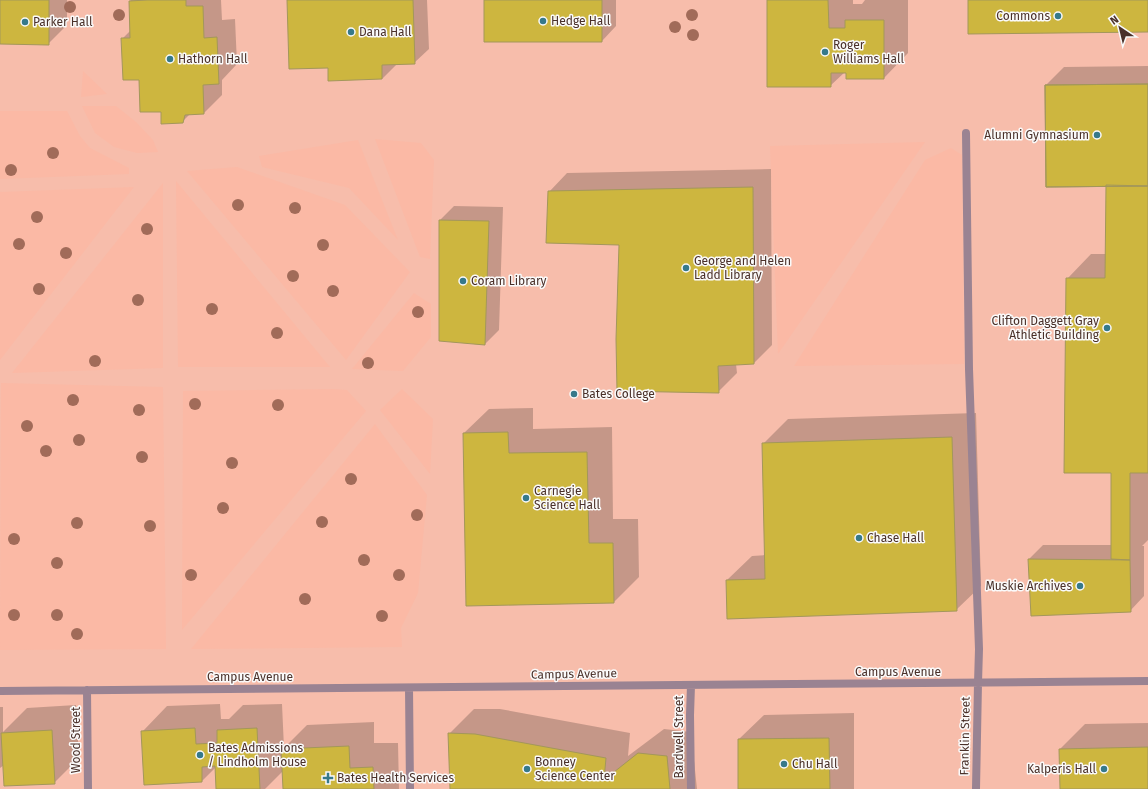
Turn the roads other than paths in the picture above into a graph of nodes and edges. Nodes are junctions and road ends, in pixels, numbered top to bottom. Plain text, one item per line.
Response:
1 (966, 133) dead end
2 (1148, 682) edge
3 (978, 683) junction
4 (691, 686) junction
5 (409, 688) junction
6 (87, 690) junction
7 (0, 691) edge
8 (88, 789) edge
9 (410, 789) edge
10 (691, 789) edge
11 (976, 789) edge

1 - 3 street, Franklin Street
2 - 3 street, Campus Avenue
3 - 4 street, Campus Avenue
3 - 11 street, Franklin Street
4 - 5 street, Campus Avenue
4 - 10 street, Bardwell Street
5 - 6 street, Campus Avenue
5 - 9 street
6 - 7 street, Campus Avenue
6 - 8 street, Wood Street

